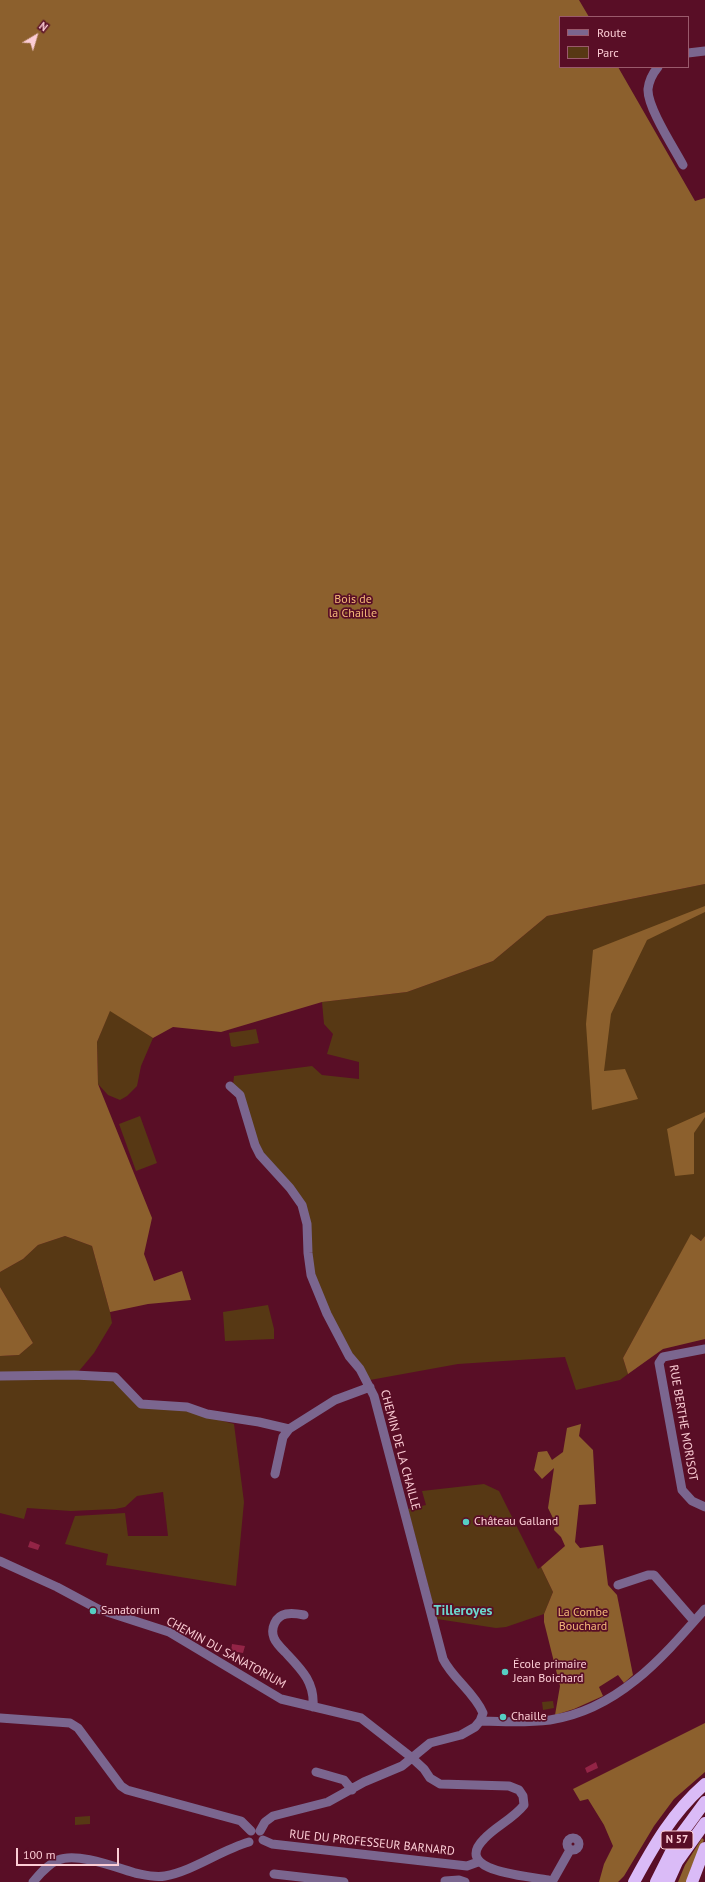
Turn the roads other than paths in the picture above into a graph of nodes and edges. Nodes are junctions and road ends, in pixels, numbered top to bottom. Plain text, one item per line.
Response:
1 (705, 51) edge
2 (689, 53) edge
3 (657, 68) edge
4 (683, 165) dead end
5 (230, 1086) dead end
6 (705, 1349) edge
7 (0, 1376) edge
8 (370, 1387) junction
9 (289, 1429) junction
10 (275, 1474) dead end
11 (705, 1507) edge
12 (0, 1561) edge
13 (618, 1585) dead end
14 (705, 1608) edge
15 (304, 1615) dead end
16 (694, 1621) junction
17 (313, 1707) junction
18 (0, 1718) edge
19 (480, 1721) junction
20 (411, 1757) junction
21 (316, 1772) dead end
22 (705, 1784) edge
23 (352, 1790) junction
24 (705, 1802) edge
25 (705, 1823) edge
26 (258, 1834) junction
27 (249, 1842) junction
28 (705, 1848) edge
29 (570, 1850) dead end
30 (478, 1862) junction
31 (274, 1874) dead end
32 (445, 1880) dead end
33 (33, 1882) edge
34 (344, 1882) edge
35 (465, 1882) edge
36 (552, 1882) edge
37 (634, 1882) edge
38 (656, 1882) edge
39 (668, 1882) edge
40 (692, 1882) edge

1 - 2 street
3 - 4 street
5 - 8 street, CHEMIN DE LA CHAILLE
6 - 11 street, RUE BERTHE MORISOT
7 - 9 street
8 - 9 street
8 - 19 street, CHEMIN DE LA CHAILLE
9 - 10 street
12 - 17 street, CHEMIN DU SANATORIUM
13 - 16 street
14 - 16 street
15 - 17 street
16 - 19 street
17 - 20 street, CHEMIN DU SANATORIUM
18 - 26 street
19 - 20 street
20 - 23 street
20 - 30 street, CHEMIN DU SANATORIUM
21 - 23 street
22 - 37 highway
23 - 26 street
24 - 38 highway, N 57
25 - 39 highway, N 57
26 - 27 street
26 - 27 street
26 - 30 street, RUE DU PROFESSEUR BARNARD
27 - 33 street
28 - 40 highway
29 - 36 street
30 - 36 street
31 - 34 street
32 - 35 street

